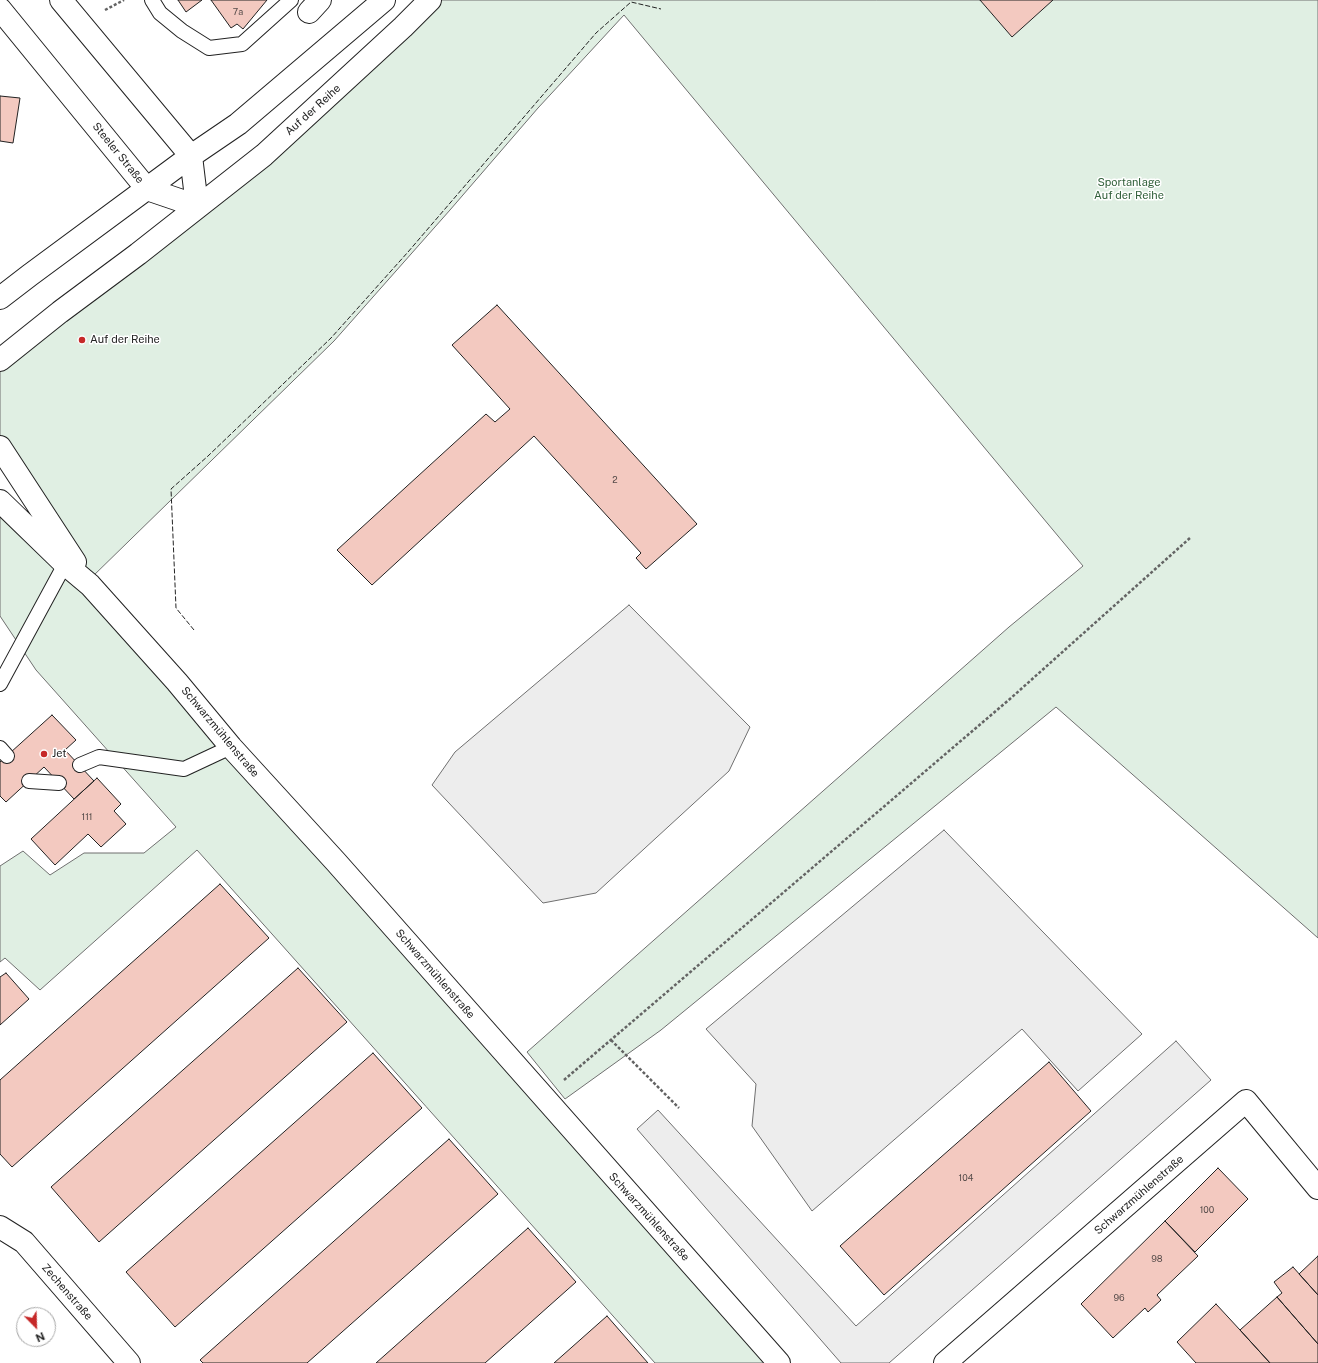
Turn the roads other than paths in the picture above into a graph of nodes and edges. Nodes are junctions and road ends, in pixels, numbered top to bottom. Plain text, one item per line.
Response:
1 (61, 0) edge
2 (152, 0) edge
3 (291, 0) edge
4 (384, 0) edge
5 (430, 0) edge
6 (0, 9) edge
7 (191, 156) junction
8 (147, 189) junction
9 (197, 206) junction
10 (0, 298) edge
11 (0, 360) edge
12 (0, 447) edge
13 (0, 501) edge
14 (65, 564) junction
15 (90, 585) junction
16 (0, 684) edge
17 (231, 748) junction
18 (80, 765) dead end
19 (29, 781) dead end
20 (59, 783) dead end
21 (1318, 1188) edge
22 (0, 1227) edge
23 (129, 1363) edge
24 (779, 1363) edge
25 (945, 1363) edge

1 - 7 street
2 - 3 lane
4 - 7 street
5 - 9 street, Auf der Reihe
6 - 8 street, Steeler Straße
7 - 8 street
7 - 9 street
8 - 9 street, Steeler Straße
8 - 10 street
9 - 11 street, Auf der Reihe
12 - 15 street, Schwarzmühlenstraße
13 - 14 street, Schwarzmühlenstraße
14 - 15 street, Schwarzmühlenstraße
14 - 16 lane
15 - 17 street, Schwarzmühlenstraße
17 - 18 lane
17 - 24 street, Schwarzmühlenstraße
19 - 20 lane
21 - 25 street, Schwarzmühlenstraße
22 - 23 street, Zechenstraße

